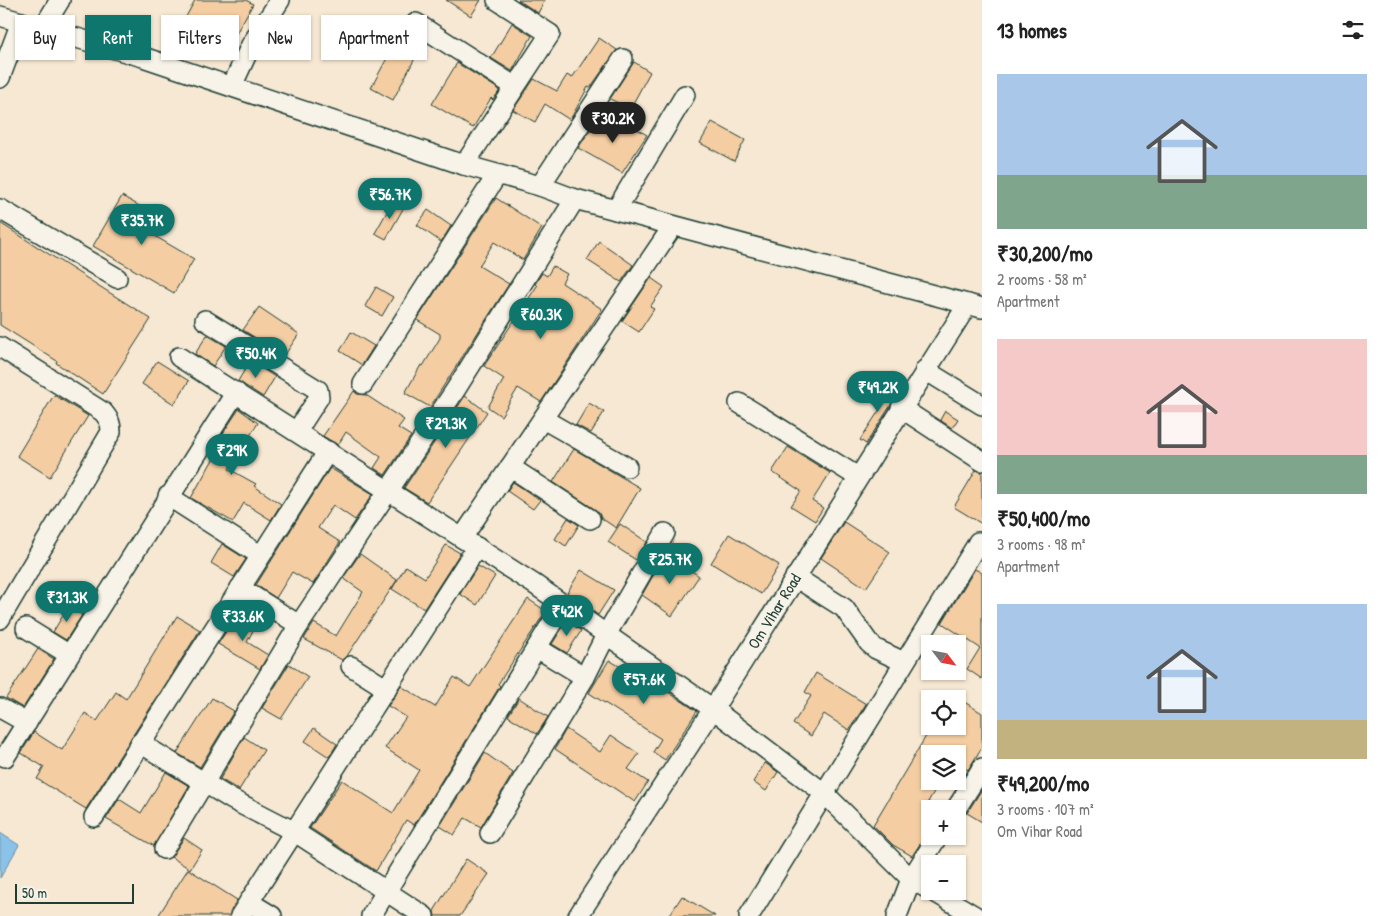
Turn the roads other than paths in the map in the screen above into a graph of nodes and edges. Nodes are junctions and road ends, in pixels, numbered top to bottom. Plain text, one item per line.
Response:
1 (60, 0) edge
2 (280, 0) edge
3 (497, 0) edge
4 (51, 15) edge
5 (0, 16) edge
6 (15, 20) edge
7 (427, 30) edge
8 (15, 36) edge
9 (75, 38) edge
10 (622, 59) dead end
11 (0, 78) edge
12 (232, 86) junction
13 (514, 86) junction
14 (685, 95) dead end
15 (464, 165) junction
16 (496, 176) junction
17 (540, 186) junction
18 (575, 199) junction
19 (0, 209) edge
20 (616, 210) junction
21 (673, 226) junction
22 (117, 278) dead end
23 (975, 306) edge
24 (205, 320) dead end
25 (0, 347) edge
26 (179, 357) dead end
27 (925, 370) junction
28 (363, 384) dead end
29 (236, 392) junction
30 (739, 404) dead end
31 (982, 405) edge
32 (901, 408) junction
33 (542, 419) junction
34 (297, 430) junction
35 (328, 450) junction
36 (982, 461) edge
37 (510, 467) junction
38 (627, 467) dead end
39 (858, 477) junction
40 (386, 491) junction
41 (168, 496) junction
42 (590, 519) dead end
43 (665, 533) dead end
44 (470, 542) junction
45 (982, 542) edge
46 (260, 555) junction
47 (796, 577) junction
48 (240, 588) junction
49 (563, 605) junction
50 (0, 620) edge
51 (299, 625) junction
52 (26, 628) dead end
53 (606, 635) junction
54 (537, 648) junction
55 (68, 654) junction
56 (904, 662) junction
57 (351, 666) dead end
58 (585, 677) junction
59 (387, 689) junction
60 (0, 708) edge
61 (712, 709) junction
62 (27, 723) junction
63 (140, 743) junction
64 (5, 757) dead end
65 (982, 768) edge
66 (204, 782) junction
67 (824, 793) junction
68 (962, 800) edge
69 (94, 817) dead end
70 (295, 832) junction
71 (490, 833) dead end
72 (932, 845) edge
73 (164, 849) dead end
74 (911, 879) junction
75 (921, 884) edge
76 (387, 892) junction
77 (948, 900) edge
78 (245, 909) edge
79 (272, 916) edge
80 (370, 916) edge
81 (424, 916) edge
82 (578, 916) edge
83 (749, 916) edge
84 (897, 916) edge
85 (975, 916) edge

1 - 4 street
2 - 12 street
3 - 13 street
5 - 6 street
7 - 13 street
8 - 11 street
9 - 12 street
10 - 17 street
12 - 15 street
13 - 15 street
14 - 20 street
15 - 16 street
16 - 17 street
16 - 28 street
17 - 18 street
18 - 20 street
18 - 40 street
19 - 22 street
20 - 21 street
21 - 23 street
21 - 33 street
23 - 27 street, Om Vihar Road
24 - 34 street
25 - 50 street
26 - 29 street
27 - 31 street
27 - 32 street, Om Vihar Road
29 - 34 street
29 - 41 street
30 - 39 street
32 - 36 street
32 - 39 street, Om Vihar Road
33 - 37 street
33 - 38 street
34 - 35 street
35 - 40 street
35 - 46 street
37 - 42 street
37 - 44 street
39 - 47 street, Om Vihar Road
40 - 44 street
40 - 51 street
41 - 46 street
41 - 55 street
43 - 53 street
44 - 49 street
44 - 59 street
45 - 56 street
46 - 48 street
47 - 56 street
47 - 61 street, Om Vihar Road
48 - 51 street
48 - 63 street
49 - 53 street
49 - 54 street
51 - 66 street
52 - 55 street
53 - 58 street
53 - 61 street
54 - 58 street
54 - 76 street
55 - 62 street
56 - 67 street
57 - 59 street
58 - 71 street
59 - 70 street
60 - 62 street
61 - 67 street
61 - 82 street, Om Vihar Road
62 - 64 street
63 - 66 street
63 - 69 street
65 - 68 street
66 - 70 street
66 - 73 street
67 - 74 street
67 - 83 street
70 - 76 street
70 - 78 street
72 - 74 street
74 - 75 street
74 - 84 street
76 - 80 street
76 - 81 street
77 - 85 street
78 - 79 street

